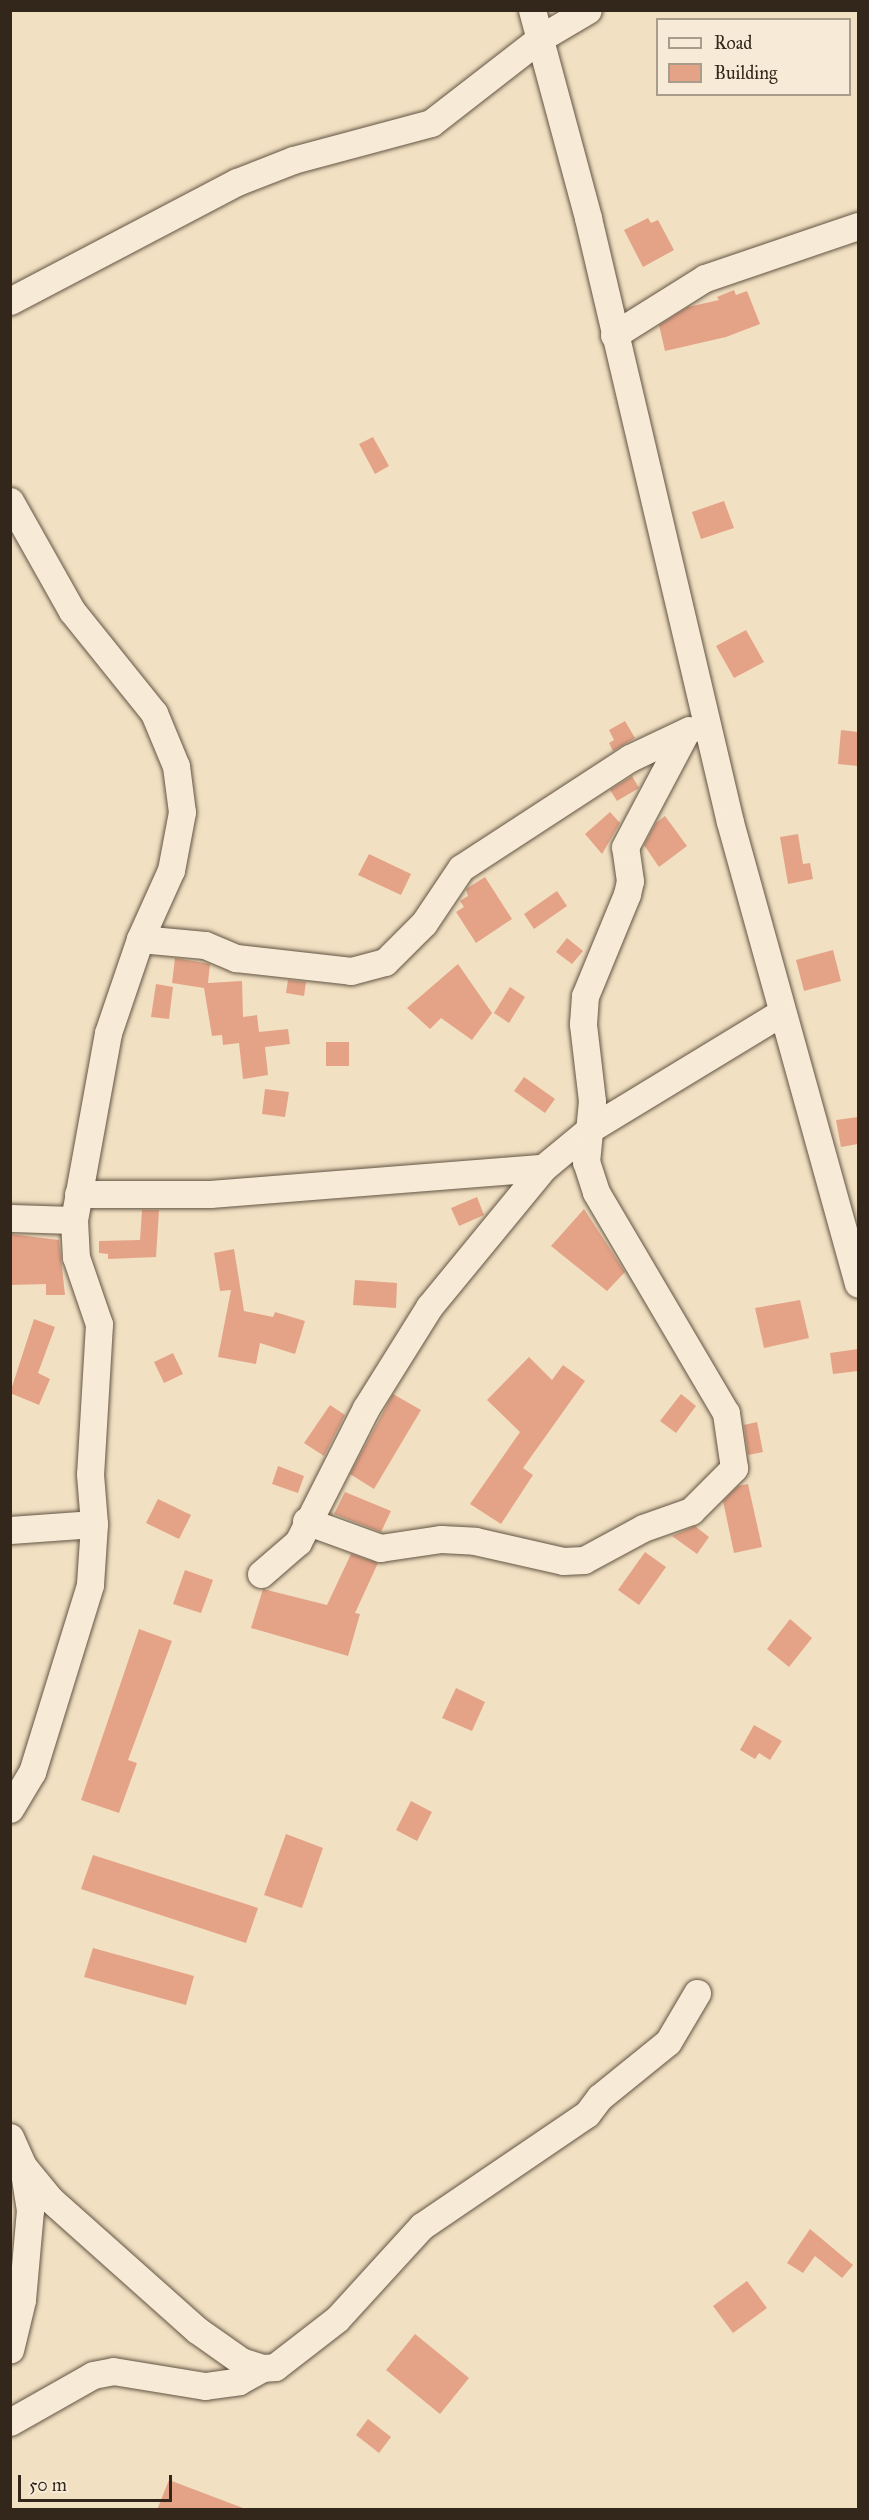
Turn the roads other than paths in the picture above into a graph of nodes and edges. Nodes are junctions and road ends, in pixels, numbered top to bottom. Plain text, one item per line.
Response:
1 (532, 10) edge
2 (588, 10) edge
3 (542, 37) junction
4 (858, 226) edge
5 (10, 300) edge
6 (614, 335) junction
7 (10, 501) edge
8 (696, 727) junction
9 (140, 939) junction
10 (781, 1013) junction
11 (590, 1129) junction
12 (543, 1168) junction
13 (76, 1207) junction
14 (10, 1218) edge
15 (858, 1284) edge
16 (306, 1521) junction
17 (94, 1524) junction
18 (10, 1530) edge
19 (261, 1574) dead end
20 (10, 1809) edge
21 (697, 1993) dead end
22 (10, 2137) edge
23 (23, 2166) junction
24 (10, 2350) edge
25 (262, 2368) junction
26 (10, 2422) edge

1 - 3 street
2 - 3 street
3 - 5 street
3 - 6 street
4 - 6 street
6 - 8 street
7 - 9 street
8 - 9 street
8 - 10 street
8 - 11 street
9 - 13 street
10 - 11 street
10 - 15 street
11 - 12 street
11 - 16 street
12 - 13 street
12 - 16 street
13 - 14 street
13 - 17 street
16 - 19 street
17 - 18 street
17 - 20 street
21 - 25 street
22 - 23 street
23 - 24 street
23 - 25 street
25 - 26 street

